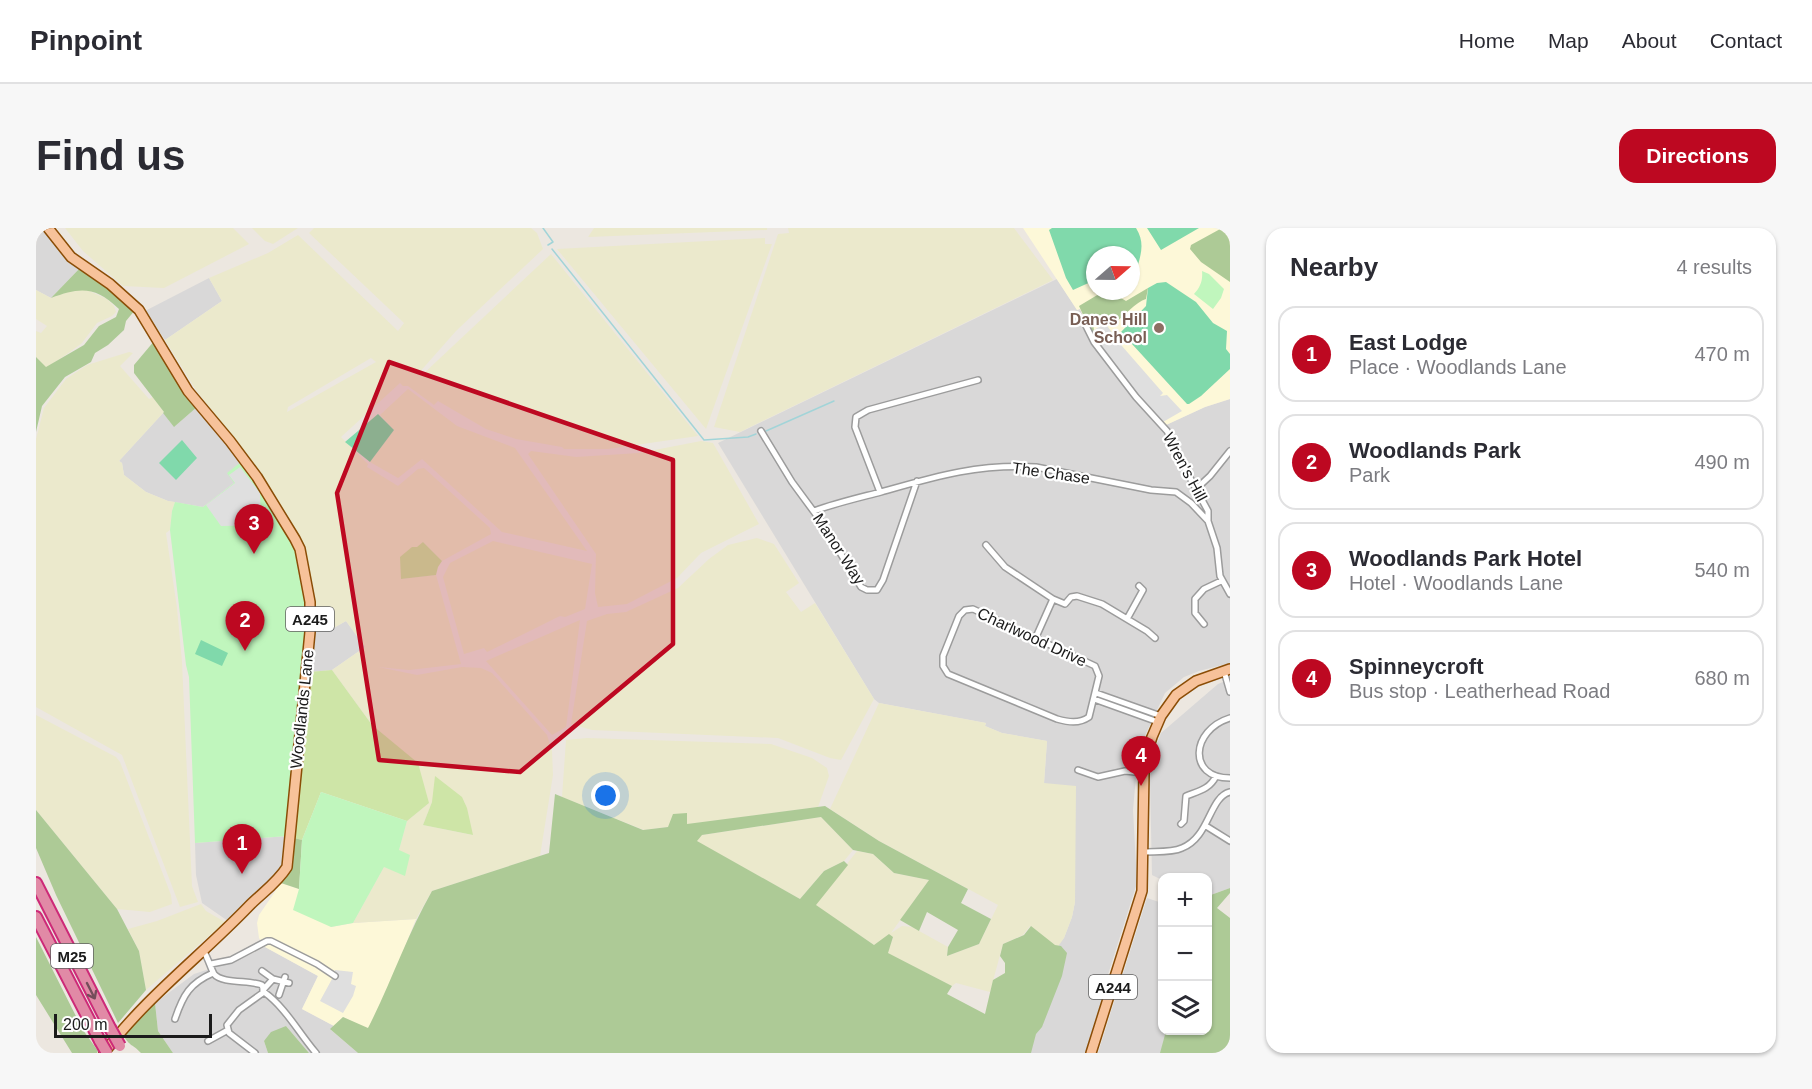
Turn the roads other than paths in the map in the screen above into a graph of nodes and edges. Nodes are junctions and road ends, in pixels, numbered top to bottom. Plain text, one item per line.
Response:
1 (48, 228) edge
2 (1086, 326) dead end
3 (978, 380) dead end
4 (761, 430) dead end
5 (1230, 451) edge
6 (917, 481) junction
7 (1196, 489) junction
8 (880, 492) junction
9 (814, 511) junction
10 (1208, 522) junction
11 (986, 545) dead end
12 (1221, 581) junction
13 (1139, 586) dead end
14 (1230, 594) edge
15 (1053, 599) junction
16 (1127, 619) junction
17 (1204, 624) dead end
18 (1036, 637) junction
19 (1155, 638) dead end
20 (1227, 670) edge
21 (1230, 692) edge
22 (1095, 696) junction
23 (1230, 718) edge
24 (1159, 719) junction
25 (1078, 770) dead end
26 (1144, 773) junction
27 (1216, 776) junction
28 (1230, 778) edge
29 (1230, 792) edge
30 (1180, 824) dead end
31 (1206, 826) junction
32 (1230, 841) edge
33 (1143, 852) junction
34 (36, 883) edge
35 (36, 917) edge
36 (204, 952) junction
37 (211, 964) junction
38 (262, 971) dead end
39 (213, 973) junction
40 (335, 976) dead end
41 (273, 979) junction
42 (263, 991) junction
43 (279, 995) dead end
44 (175, 1019) dead end
45 (115, 1030) junction
46 (228, 1030) junction
47 (208, 1041) dead end
48 (122, 1049) edge
49 (105, 1053) edge
50 (255, 1053) edge
51 (316, 1053) edge
52 (1091, 1053) edge

1 - 36 main road, Woodlands Lane / A245
2 - 7 street, Wren's Hill
3 - 8 street
4 - 9 street, Manor Way
5 - 7 street
6 - 8 street, The Chase
6 - 9 street, Manor Way
6 - 10 street, The Chase
7 - 10 street, Wren's Hill
8 - 9 street, The Chase
10 - 12 street, Wren's Hill
11 - 15 street
12 - 14 street, Wren's Hill
12 - 17 street
13 - 16 street
15 - 16 street
15 - 18 street
16 - 19 street
18 - 22 street, Charlwood Drive
18 - 22 street, Charlwood Drive
20 - 21 street
20 - 24 main road, A244
22 - 24 street
23 - 27 street
24 - 26 main road, A244
25 - 26 street
26 - 33 main road, A244
27 - 28 street
27 - 30 street
29 - 31 street
31 - 32 street
31 - 33 street
33 - 52 main road, A244
34 -> 45 highway, M25
35 - 49 highway, M25, bridge
36 - 37 street
36 - 45 main road, Woodlands Lane / A245
37 - 39 street
37 - 40 street
38 - 41 street
39 - 42 street
39 - 44 street
41 - 42 street
41 - 43 street
42 - 46 street
42 - 51 street
45 - 48 highway, M25, bridge
45 - 49 main road, A245
46 - 47 street
46 - 50 street

